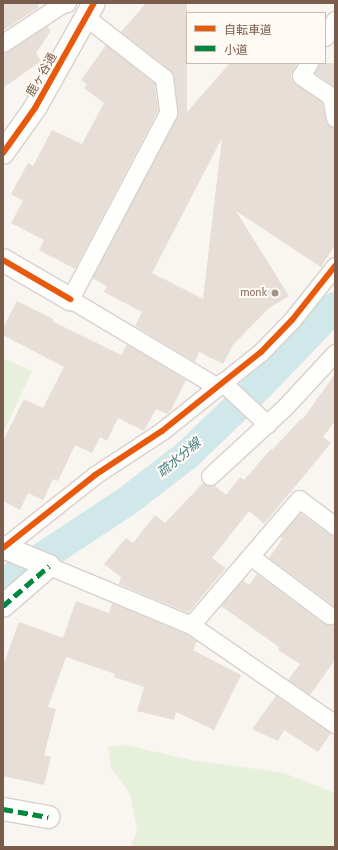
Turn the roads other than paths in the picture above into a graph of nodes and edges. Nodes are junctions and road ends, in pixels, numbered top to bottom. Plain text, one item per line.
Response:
1 (67, 3) edge
2 (90, 10) edge
3 (335, 20) edge
4 (326, 35) edge
5 (3, 43) edge
6 (308, 64) edge
7 (335, 118) edge
8 (3, 153) edge
9 (3, 260) edge
10 (335, 266) edge
11 (70, 299) junction
12 (335, 353) edge
13 (223, 386) junction
14 (263, 420) junction
15 (210, 476) dead end
16 (335, 526) edge
17 (21, 554) edge
18 (250, 556) junction
19 (3, 606) edge
20 (329, 615) dead end
21 (191, 625) junction
22 (335, 724) edge
23 (3, 809) edge
24 (48, 817) dead end

1 - 5 lane
2 - 8 street, 鹿ヶ谷通
2 - 11 lane
3 - 4 lane
6 - 7 lane
9 - 11 street
10 - 13 lane
11 - 13 lane
12 - 14 lane
13 - 14 lane
13 - 17 lane
14 - 15 lane
16 - 18 lane
17 - 19 street
17 - 21 lane
18 - 20 lane
18 - 21 lane
21 - 22 lane
23 - 24 street

